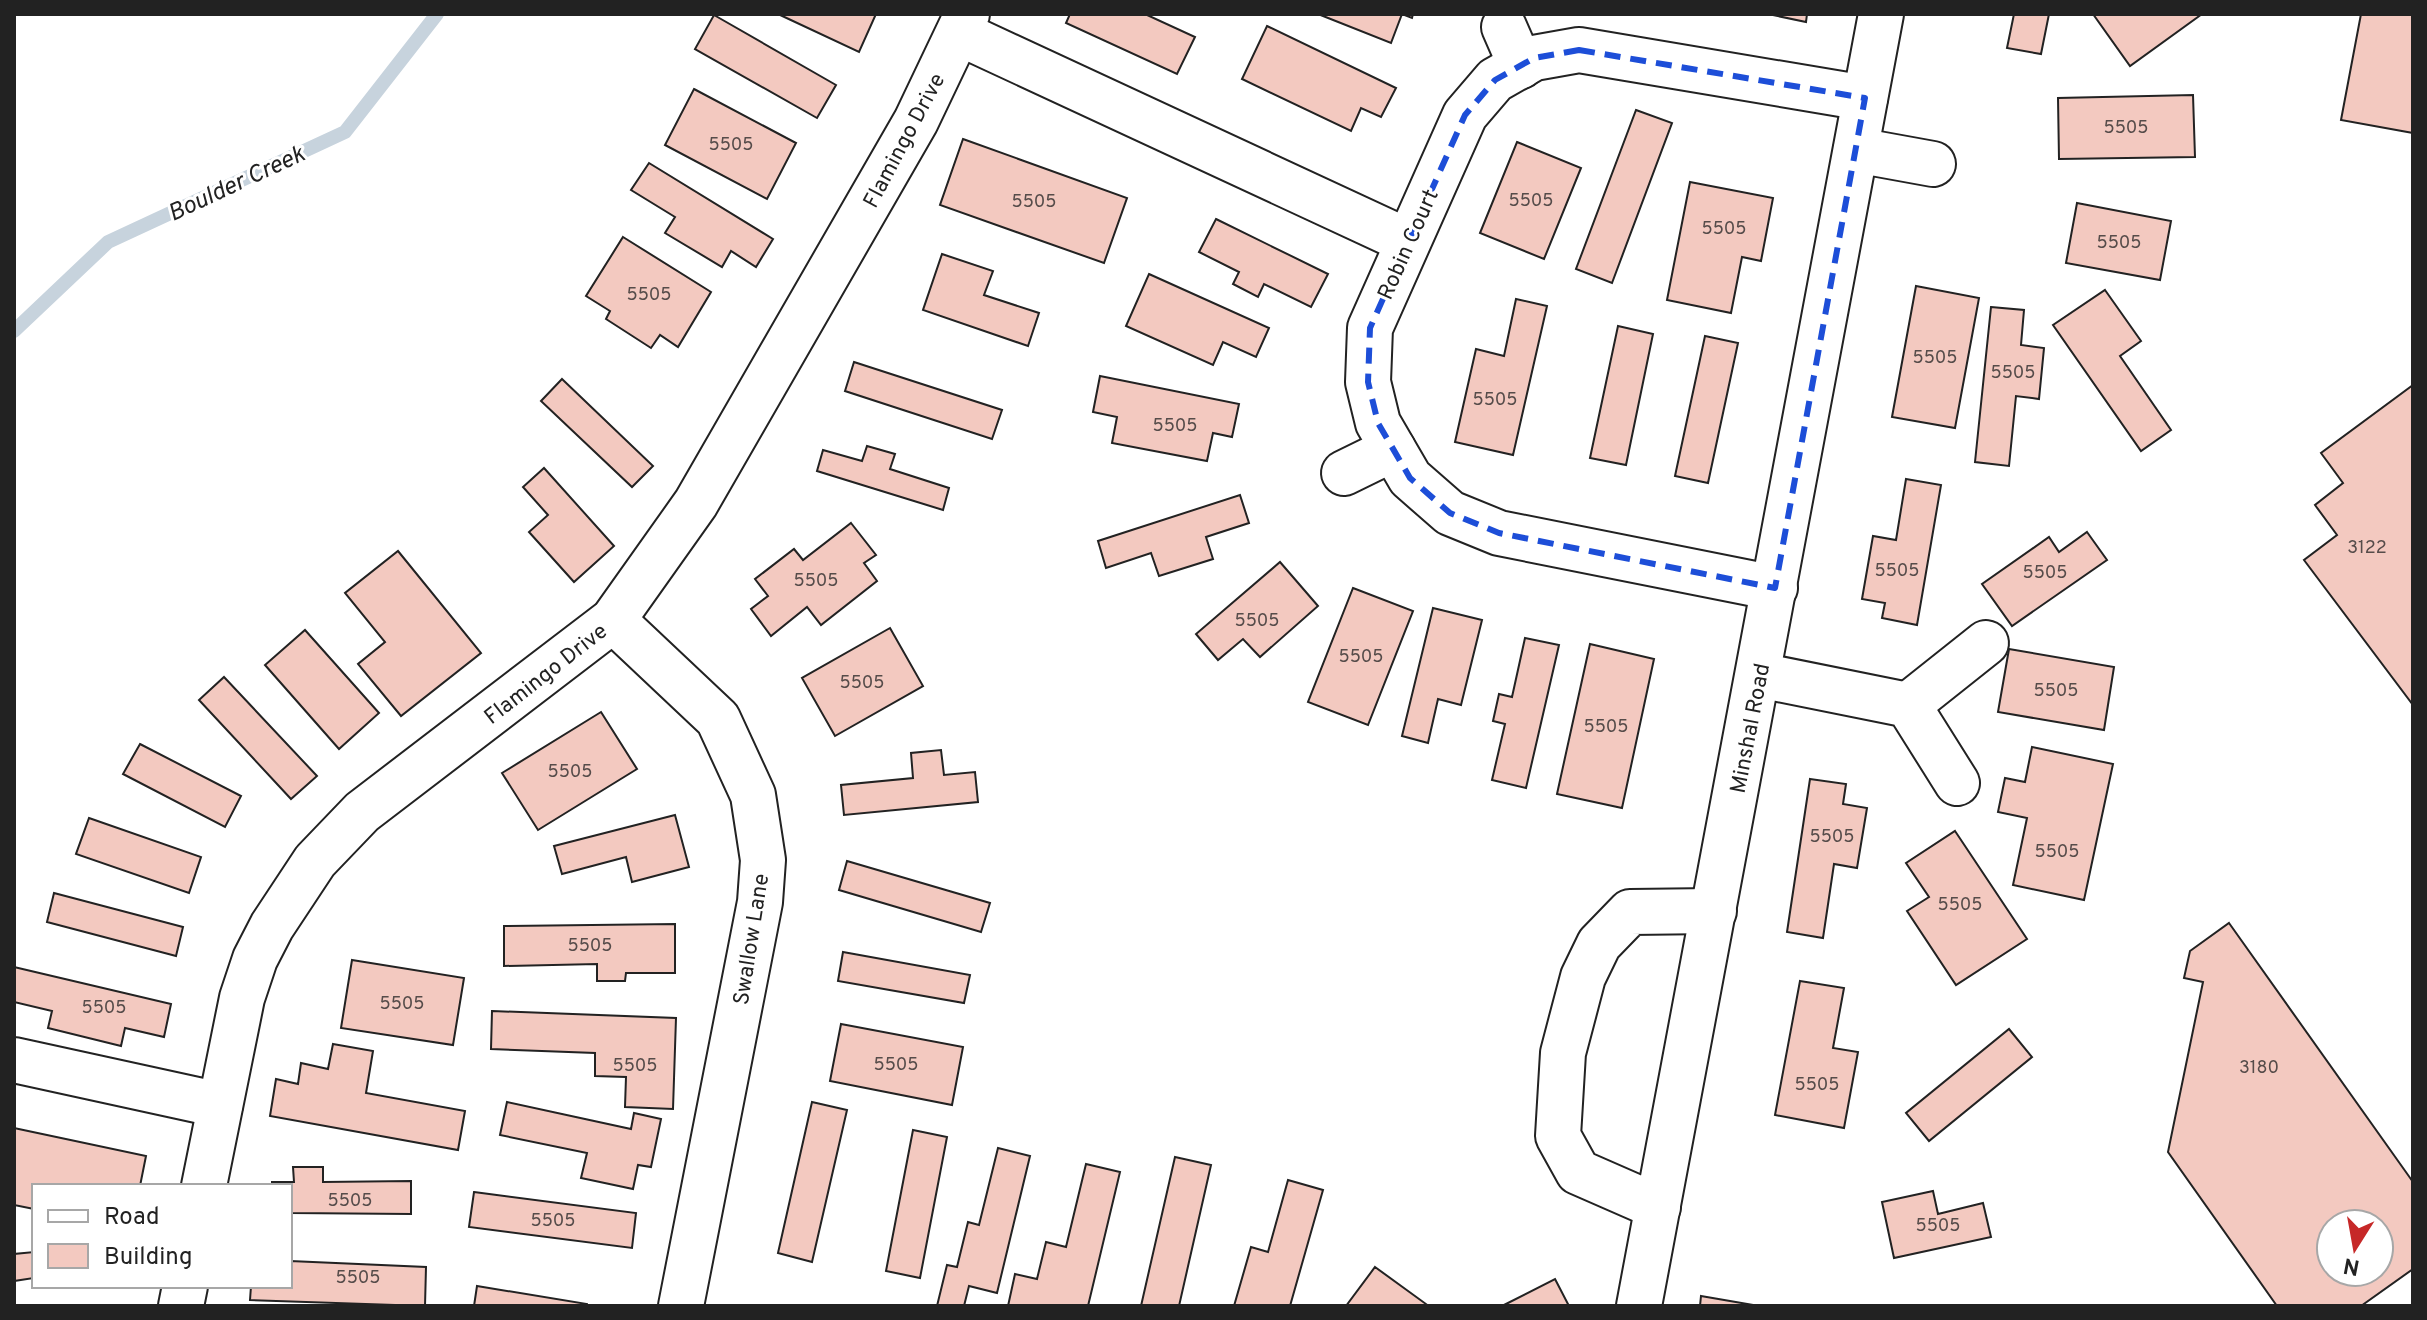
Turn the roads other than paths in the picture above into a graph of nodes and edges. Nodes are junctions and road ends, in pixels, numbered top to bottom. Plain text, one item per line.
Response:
1 (1881, 14) edge
2 (963, 23) edge
3 (1865, 98) junction
4 (1856, 150) junction
5 (1933, 164) dead end
6 (1407, 241) junction
7 (1393, 449) junction
8 (1344, 473) dead end
9 (1775, 588) junction
10 (613, 620) junction
11 (1986, 643) dead end
12 (1759, 675) junction
13 (1908, 705) junction
14 (1957, 783) dead end
15 (1714, 911) junction
16 (14, 1060) edge
17 (220, 1105) junction
18 (204, 1184) edge
19 (1658, 1207) junction
20 (681, 1306) edge
21 (1639, 1306) edge

1 - 3 street, Minshal Road
2 - 6 street
2 - 10 street, Flamingo Drive
3 - 4 street, Minshal Road
3 - 6 street, Robin Court
4 - 5 street
4 - 9 street, Minshal Road
6 - 7 street, Robin Court
7 - 8 street
7 - 9 street, Robin Court
9 - 12 street, Minshal Road
10 - 17 street, Flamingo Drive
10 - 20 street, Swallow Lane
11 - 13 street
12 - 13 street
12 - 15 street, Minshal Road
13 - 14 street
15 - 19 street, Minshal Road
15 - 19 street
16 - 17 street
17 - 18 street, Flamingo Drive
19 - 21 street, Minshal Road

